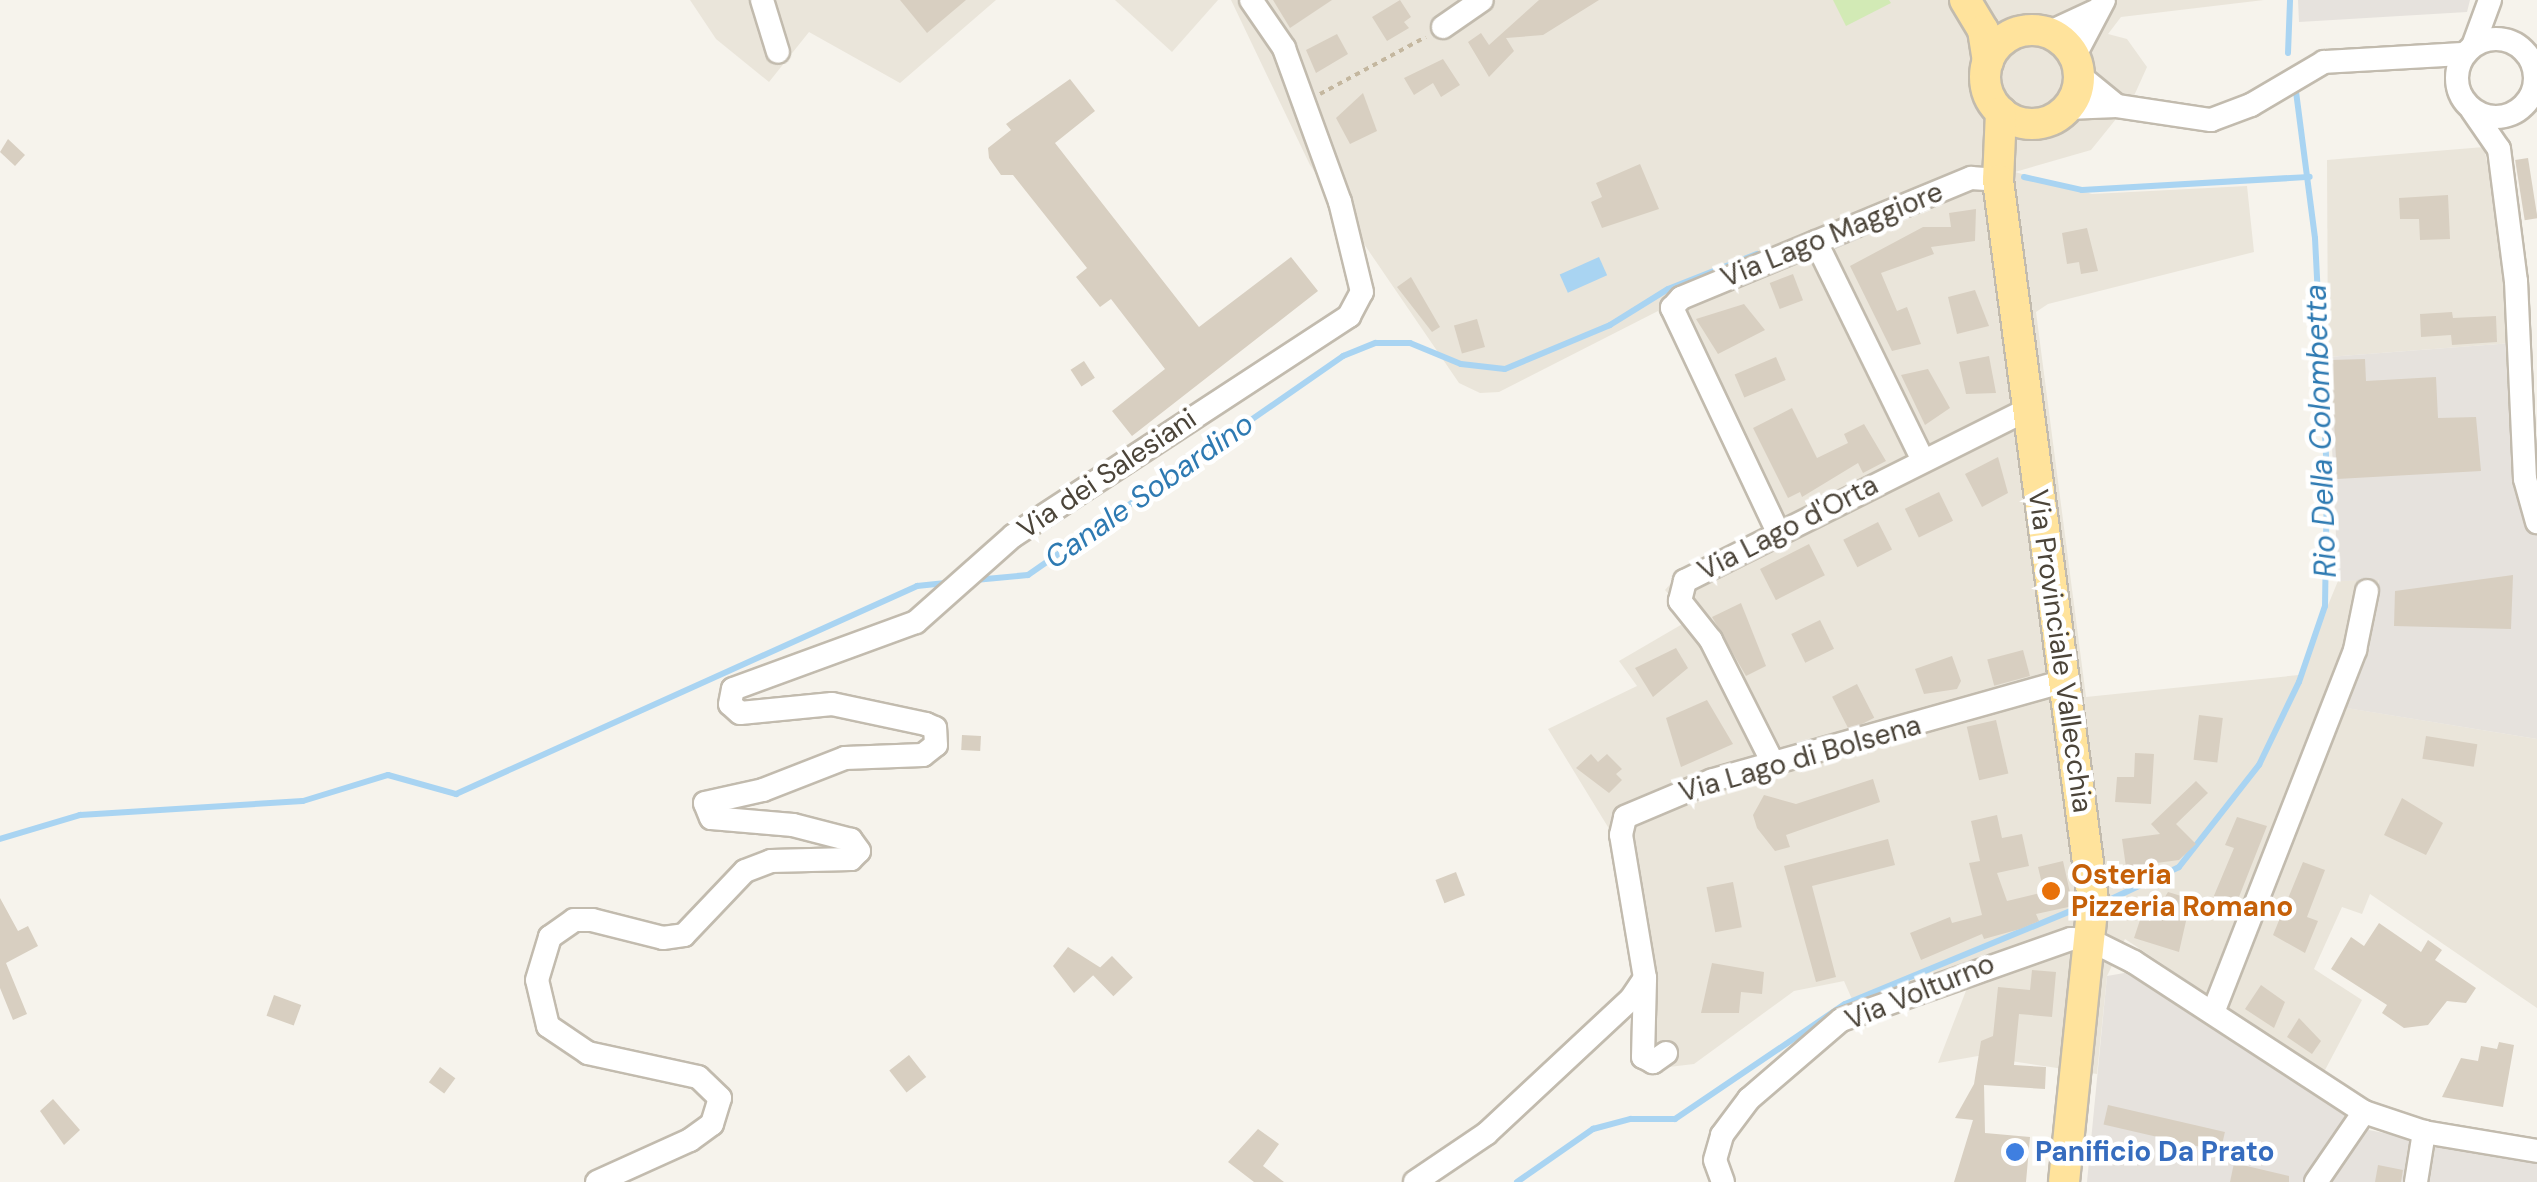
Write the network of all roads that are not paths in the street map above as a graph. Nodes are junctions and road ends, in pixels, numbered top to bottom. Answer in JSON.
{"nodes":[{"id":1,"x":762,"y":0,"type":"edge"},
{"id":2,"x":1250,"y":0,"type":"edge"},
{"id":3,"x":1965,"y":0,"type":"edge"},
{"id":4,"x":1980,"y":0,"type":"edge"},
{"id":5,"x":2490,"y":0,"type":"edge"},
{"id":6,"x":2499,"y":0,"type":"edge"},
{"id":7,"x":1478,"y":1,"type":"edge"},
{"id":8,"x":2098,"y":6,"type":"edge"},
{"id":9,"x":1443,"y":27,"type":"road end"},
{"id":10,"x":2038,"y":32,"type":"junction"},
{"id":11,"x":2523,"y":44,"type":"edge"},
{"id":12,"x":2469,"y":50,"type":"junction"},
{"id":13,"x":778,"y":52,"type":"dead end"},
{"id":14,"x":2401,"y":58,"type":"junction"},
{"id":15,"x":1988,"y":62,"type":"junction"},
{"id":16,"x":2076,"y":66,"type":"junction"},
{"id":17,"x":2536,"y":84,"type":"edge"},
{"id":18,"x":2458,"y":90,"type":"junction"},
{"id":19,"x":2117,"y":106,"type":"junction"},
{"id":20,"x":2067,"y":108,"type":"junction"},
{"id":21,"x":2522,"y":108,"type":"junction"},
{"id":22,"x":2472,"y":110,"type":"junction"},
{"id":23,"x":2001,"y":112,"type":"junction"},
{"id":24,"x":2034,"y":124,"type":"junction"},
{"id":25,"x":2499,"y":149,"type":"junction"},
{"id":26,"x":1998,"y":180,"type":"junction"},
{"id":27,"x":1816,"y":242,"type":"junction"},
{"id":28,"x":2026,"y":410,"type":"junction"},
{"id":29,"x":1923,"y":460,"type":"junction"},
{"id":30,"x":2537,"y":522,"type":"edge"},
{"id":31,"x":1777,"y":530,"type":"junction"},
{"id":32,"x":2367,"y":591,"type":"dead end"},
{"id":33,"x":2066,"y":682,"type":"junction"},
{"id":34,"x":1773,"y":763,"type":"junction"},
{"id":35,"x":2090,"y":940,"type":"junction"},
{"id":36,"x":1645,"y":978,"type":"junction"},
{"id":37,"x":2214,"y":1010,"type":"junction"},
{"id":38,"x":1666,"y":1052,"type":"dead end"},
{"id":39,"x":2364,"y":1112,"type":"junction"},
{"id":40,"x":2424,"y":1132,"type":"junction"},
{"id":41,"x":2537,"y":1151,"type":"edge"},
{"id":42,"x":598,"y":1182,"type":"edge"},
{"id":43,"x":1415,"y":1182,"type":"edge"},
{"id":44,"x":1723,"y":1182,"type":"edge"},
{"id":45,"x":2064,"y":1182,"type":"edge"},
{"id":46,"x":2316,"y":1182,"type":"edge"},
{"id":47,"x":2416,"y":1182,"type":"edge"}],
"edges":[{"from":1,"to":13,"type":"street"},
{"from":2,"to":42,"type":"street","name":"Via dei Salesiani"},
{"from":3,"to":15,"type":"main road","name":"Via Provinciale Vallecchia"},
{"from":4,"to":10,"type":"main road"},
{"from":5,"to":12,"type":"street"},
{"from":6,"to":11,"type":"street"},
{"from":7,"to":9,"type":"street"},
{"from":8,"to":10,"type":"street"},
{"from":8,"to":16,"type":"street"},
{"from":10,"to":15,"type":"main road"},
{"from":10,"to":16,"type":"main road"},
{"from":11,"to":12,"type":"street"},
{"from":11,"to":17,"type":"street"},
{"from":12,"to":14,"type":"street"},
{"from":12,"to":18,"type":"street"},
{"from":14,"to":18,"type":"street"},
{"from":14,"to":19,"type":"street"},
{"from":15,"to":23,"type":"main road","name":"Via Provinciale Vallecchia"},
{"from":16,"to":19,"type":"street"},
{"from":16,"to":20,"type":"main road"},
{"from":17,"to":21,"type":"street"},
{"from":18,"to":22,"type":"street"},
{"from":19,"to":20,"type":"street"},
{"from":20,"to":24,"type":"main road"},
{"from":21,"to":22,"type":"street"},
{"from":21,"to":25,"type":"street"},
{"from":22,"to":25,"type":"street"},
{"from":23,"to":24,"type":"main road"},
{"from":23,"to":26,"type":"main road","name":"Via Provinciale Vallecchia"},
{"from":24,"to":26,"type":"main road"},
{"from":25,"to":30,"type":"street"},
{"from":26,"to":27,"type":"street","name":"Via Lago Maggiore"},
{"from":26,"to":28,"type":"main road","name":"Via Provinciale Vallecchia"},
{"from":27,"to":29,"type":"street"},
{"from":27,"to":31,"type":"street","name":"Via Lago Maggiore"},
{"from":28,"to":29,"type":"street","name":"Via Lago d'Orta"},
{"from":28,"to":33,"type":"main road","name":"Via Provinciale Vallecchia"},
{"from":29,"to":31,"type":"street","name":"Via Lago d'Orta"},
{"from":31,"to":34,"type":"street","name":"Via Lago d'Orta"},
{"from":32,"to":37,"type":"street"},
{"from":33,"to":34,"type":"street","name":"Via Lago di Bolsena"},
{"from":33,"to":35,"type":"main road","name":"Via Provinciale Vallecchia"},
{"from":34,"to":36,"type":"street","name":"Via Lago di Bolsena"},
{"from":35,"to":37,"type":"street"},
{"from":35,"to":44,"type":"street","name":"Via Volturno"},
{"from":35,"to":45,"type":"main road","name":"Via Provinciale Vallecchia"},
{"from":36,"to":38,"type":"street","name":"Via Lago di Bolsena"},
{"from":36,"to":43,"type":"street"},
{"from":37,"to":39,"type":"street"},
{"from":39,"to":40,"type":"street"},
{"from":39,"to":46,"type":"street"},
{"from":40,"to":41,"type":"street"},
{"from":40,"to":47,"type":"street"}]}
